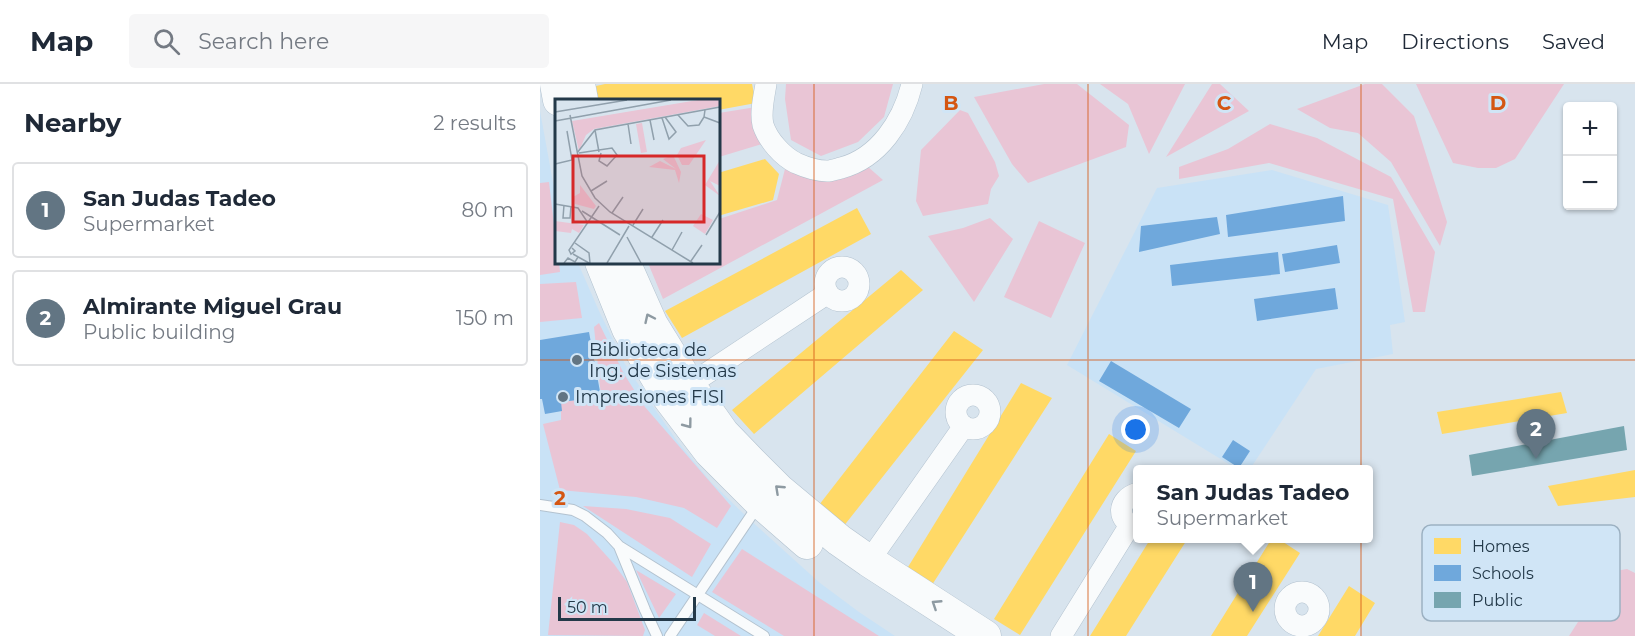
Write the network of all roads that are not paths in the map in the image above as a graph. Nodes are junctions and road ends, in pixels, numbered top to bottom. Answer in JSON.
{"nodes":[{"id":1,"x":556,"y":84,"type":"edge"},
{"id":2,"x":579,"y":84,"type":"edge"},
{"id":3,"x":766,"y":84,"type":"edge"},
{"id":4,"x":912,"y":84,"type":"edge"},
{"id":5,"x":559,"y":99,"type":"edge"},
{"id":6,"x":582,"y":99,"type":"edge"},
{"id":7,"x":602,"y":264,"type":"edge"},
{"id":8,"x":625,"y":264,"type":"edge"},
{"id":9,"x":828,"y":293,"type":"dead end"},
{"id":10,"x":688,"y":385,"type":"junction"},
{"id":11,"x":964,"y":426,"type":"dead end"},
{"id":12,"x":1133,"y":495,"type":"edge"},
{"id":13,"x":760,"y":502,"type":"junction"},
{"id":14,"x":540,"y":505,"type":"edge"},
{"id":15,"x":1133,"y":525,"type":"edge"},
{"id":16,"x":1133,"y":528,"type":"edge"},
{"id":17,"x":619,"y":546,"type":"junction"},
{"id":18,"x":869,"y":561,"type":"junction"},
{"id":19,"x":697,"y":595,"type":"junction"},
{"id":20,"x":657,"y":636,"type":"edge"},
{"id":21,"x":670,"y":636,"type":"edge"},
{"id":22,"x":764,"y":636,"type":"edge"},
{"id":23,"x":947,"y":636,"type":"edge"},
{"id":24,"x":985,"y":636,"type":"edge"},
{"id":25,"x":1061,"y":636,"type":"edge"}],
"edges":[{"from":1,"to":5,"type":"main road"},
{"from":2,"to":6,"type":"main road"},
{"from":3,"to":4,"type":"street"},
{"from":7,"to":13,"type":"main road","one_way":true},
{"from":10,"to":8,"type":"main road","one_way":true},
{"from":9,"to":10,"type":"street"},
{"from":18,"to":10,"type":"main road","one_way":true},
{"from":11,"to":18,"type":"street"},
{"from":12,"to":15,"type":"street"},
{"from":13,"to":19,"type":"lane"},
{"from":13,"to":23,"type":"main road"},
{"from":14,"to":17,"type":"lane"},
{"from":16,"to":25,"type":"street"},
{"from":17,"to":19,"type":"lane"},
{"from":17,"to":20,"type":"lane"},
{"from":24,"to":18,"type":"main road","one_way":true},
{"from":19,"to":21,"type":"lane"},
{"from":19,"to":22,"type":"lane"}]}
